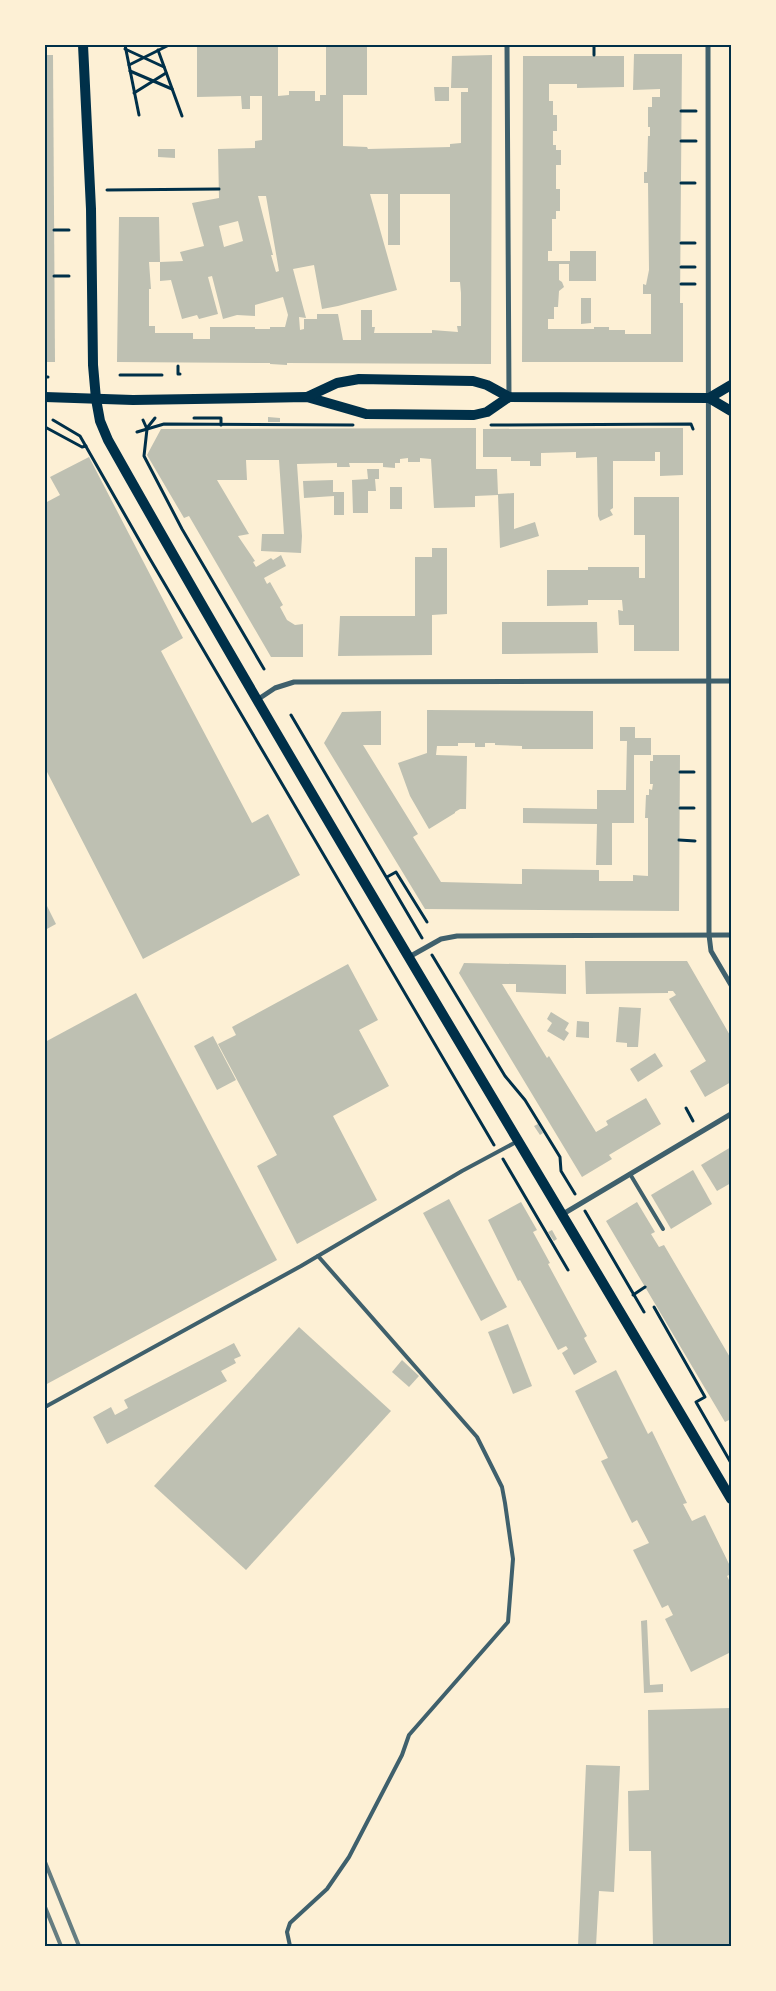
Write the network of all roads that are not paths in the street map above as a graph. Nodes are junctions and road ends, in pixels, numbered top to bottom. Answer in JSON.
{"nodes":[{"id":1,"x":83,"y":45,"type":"edge"},
{"id":2,"x":507,"y":45,"type":"edge"},
{"id":3,"x":708,"y":45,"type":"edge"},
{"id":4,"x":731,"y":385,"type":"edge"},
{"id":5,"x":45,"y":397,"type":"edge"},
{"id":6,"x":307,"y":397,"type":"junction"},
{"id":7,"x":508,"y":397,"type":"junction"},
{"id":8,"x":709,"y":398,"type":"junction"},
{"id":9,"x":96,"y":399,"type":"junction"},
{"id":10,"x":731,"y":411,"type":"edge"},
{"id":11,"x":708,"y":681,"type":"junction"},
{"id":12,"x":731,"y":681,"type":"edge"},
{"id":13,"x":258,"y":700,"type":"junction"},
{"id":14,"x":709,"y":935,"type":"junction"},
{"id":15,"x":731,"y":936,"type":"edge"},
{"id":16,"x":408,"y":957,"type":"junction"},
{"id":17,"x":731,"y":985,"type":"edge"},
{"id":18,"x":731,"y":1114,"type":"edge"},
{"id":19,"x":519,"y":1140,"type":"junction"},
{"id":20,"x":630,"y":1174,"type":"junction"},
{"id":21,"x":563,"y":1214,"type":"junction"},
{"id":22,"x":664,"y":1230,"type":"dead end"},
{"id":23,"x":318,"y":1256,"type":"junction"},
{"id":24,"x":45,"y":1407,"type":"edge"},
{"id":25,"x":731,"y":1498,"type":"edge"},
{"id":26,"x":290,"y":1946,"type":"edge"}],
"edges":[{"from":1,"to":9,"type":"main road"},
{"from":2,"to":7,"type":"street"},
{"from":3,"to":8,"type":"street"},
{"from":4,"to":8,"type":"main road"},
{"from":5,"to":9,"type":"main road"},
{"from":6,"to":7,"type":"main road"},
{"from":6,"to":7,"type":"main road"},
{"from":6,"to":9,"type":"main road"},
{"from":7,"to":8,"type":"main road"},
{"from":8,"to":10,"type":"main road"},
{"from":8,"to":11,"type":"street"},
{"from":9,"to":13,"type":"main road"},
{"from":11,"to":12,"type":"street"},
{"from":11,"to":13,"type":"street"},
{"from":11,"to":14,"type":"street"},
{"from":13,"to":16,"type":"main road"},
{"from":14,"to":15,"type":"street"},
{"from":14,"to":16,"type":"street"},
{"from":14,"to":17,"type":"street"},
{"from":16,"to":19,"type":"main road"},
{"from":18,"to":20,"type":"street"},
{"from":19,"to":21,"type":"main road"},
{"from":19,"to":23,"type":"lane"},
{"from":20,"to":21,"type":"street"},
{"from":20,"to":22,"type":"lane"},
{"from":21,"to":25,"type":"main road"},
{"from":23,"to":24,"type":"lane"},
{"from":23,"to":26,"type":"lane"}]}
